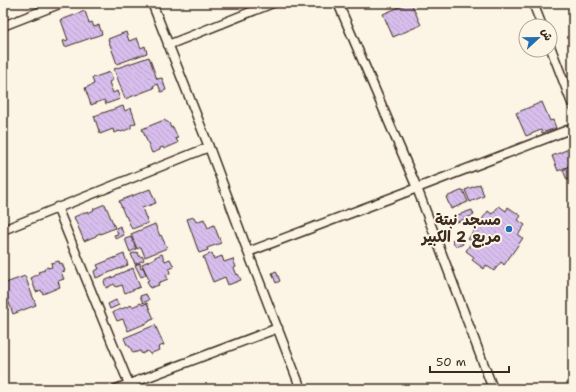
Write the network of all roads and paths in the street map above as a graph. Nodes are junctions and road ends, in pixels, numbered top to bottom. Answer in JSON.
{"nodes":[{"id":1,"x":62,"y":3,"type":"edge"},
{"id":2,"x":152,"y":3,"type":"edge"},
{"id":3,"x":273,"y":3,"type":"edge"},
{"id":4,"x":338,"y":3,"type":"edge"},
{"id":5,"x":533,"y":3,"type":"edge"},
{"id":6,"x":539,"y":18,"type":"edge"},
{"id":7,"x":3,"y":26,"type":"edge"},
{"id":8,"x":168,"y":45,"type":"junction"},
{"id":9,"x":555,"y":58,"type":"edge"},
{"id":10,"x":573,"y":106,"type":"edge"},
{"id":11,"x":573,"y":128,"type":"edge"},
{"id":12,"x":209,"y":147,"type":"junction"},
{"id":13,"x":417,"y":188,"type":"junction"},
{"id":14,"x":57,"y":207,"type":"junction"},
{"id":15,"x":3,"y":230,"type":"edge"},
{"id":16,"x":248,"y":252,"type":"junction"},
{"id":17,"x":278,"y":328,"type":"junction"},
{"id":18,"x":130,"y":386,"type":"edge"},
{"id":19,"x":116,"y":389,"type":"edge"},
{"id":20,"x":301,"y":389,"type":"edge"},
{"id":21,"x":493,"y":389,"type":"edge"}],
"edges":[{"from":1,"to":7,"type":"street"},
{"from":2,"to":8,"type":"street"},
{"from":3,"to":8,"type":"street"},
{"from":4,"to":13,"type":"street"},
{"from":5,"to":6,"type":"street"},
{"from":8,"to":12,"type":"street"},
{"from":9,"to":10,"type":"street"},
{"from":11,"to":13,"type":"street"},
{"from":12,"to":14,"type":"street"},
{"from":12,"to":16,"type":"street"},
{"from":13,"to":16,"type":"street"},
{"from":13,"to":21,"type":"street"},
{"from":14,"to":15,"type":"street"},
{"from":14,"to":18,"type":"street"},
{"from":16,"to":17,"type":"street"},
{"from":17,"to":18,"type":"street"},
{"from":17,"to":20,"type":"street"},
{"from":18,"to":19,"type":"street"}]}
